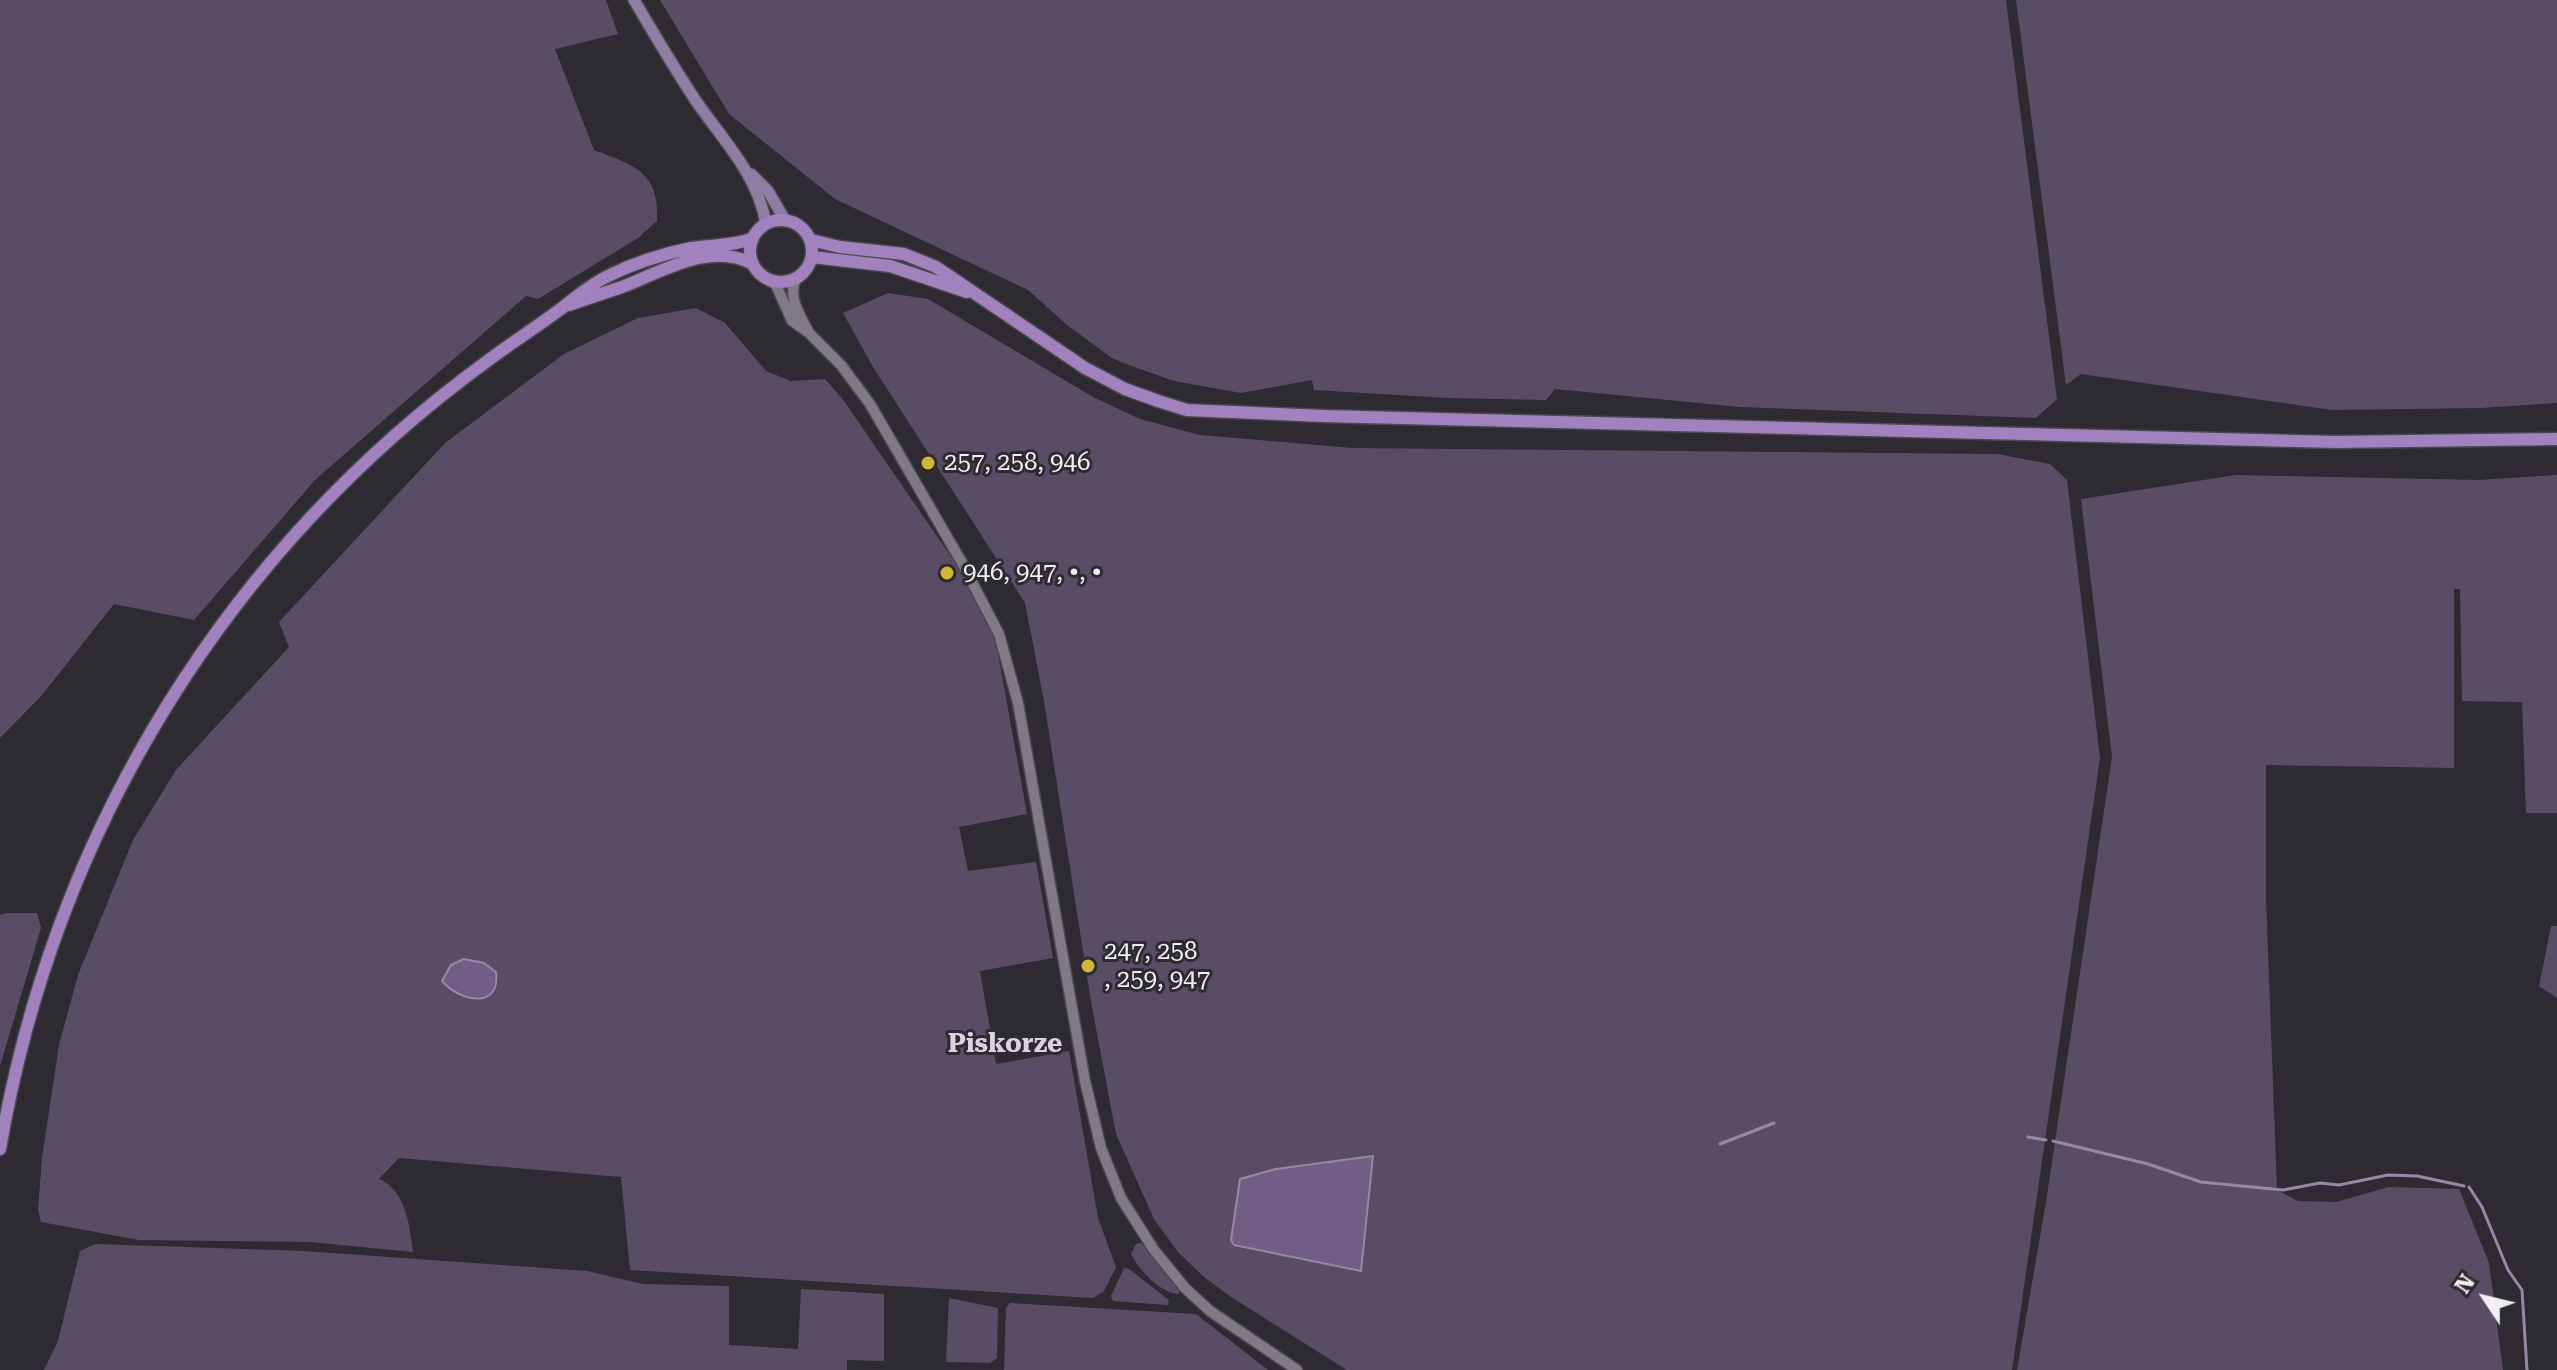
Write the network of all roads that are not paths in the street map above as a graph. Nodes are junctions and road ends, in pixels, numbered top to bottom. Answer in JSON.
{"nodes":[{"id":1,"x":634,"y":0,"type":"edge"},
{"id":2,"x":748,"y":172,"type":"junction"},
{"id":3,"x":785,"y":220,"type":"junction"},
{"id":4,"x":766,"y":224,"type":"junction"},
{"id":5,"x":752,"y":239,"type":"junction"},
{"id":6,"x":811,"y":240,"type":"junction"},
{"id":7,"x":812,"y":257,"type":"junction"},
{"id":8,"x":753,"y":264,"type":"junction"},
{"id":9,"x":796,"y":279,"type":"junction"},
{"id":10,"x":770,"y":281,"type":"junction"},
{"id":11,"x":977,"y":296,"type":"junction"},
{"id":12,"x":562,"y":308,"type":"junction"},
{"id":13,"x":809,"y":333,"type":"junction"},
{"id":14,"x":2557,"y":439,"type":"edge"},
{"id":15,"x":0,"y":1149,"type":"edge"},
{"id":16,"x":1297,"y":1370,"type":"edge"}],
"edges":[{"from":1,"to":2,"type":"main road"},
{"from":2,"to":3,"type":"main road"},
{"from":2,"to":4,"type":"main road"},
{"from":3,"to":4,"type":"main road"},
{"from":3,"to":6,"type":"main road"},
{"from":4,"to":5,"type":"main road"},
{"from":5,"to":8,"type":"main road"},
{"from":5,"to":12,"type":"main road"},
{"from":6,"to":7,"type":"main road"},
{"from":6,"to":11,"type":"main road"},
{"from":7,"to":9,"type":"main road"},
{"from":7,"to":11,"type":"main road"},
{"from":8,"to":10,"type":"main road"},
{"from":8,"to":12,"type":"main road"},
{"from":9,"to":10,"type":"main road"},
{"from":9,"to":13,"type":"street"},
{"from":10,"to":13,"type":"street"},
{"from":11,"to":14,"type":"main road"},
{"from":12,"to":15,"type":"main road"},
{"from":13,"to":16,"type":"street"}]}
